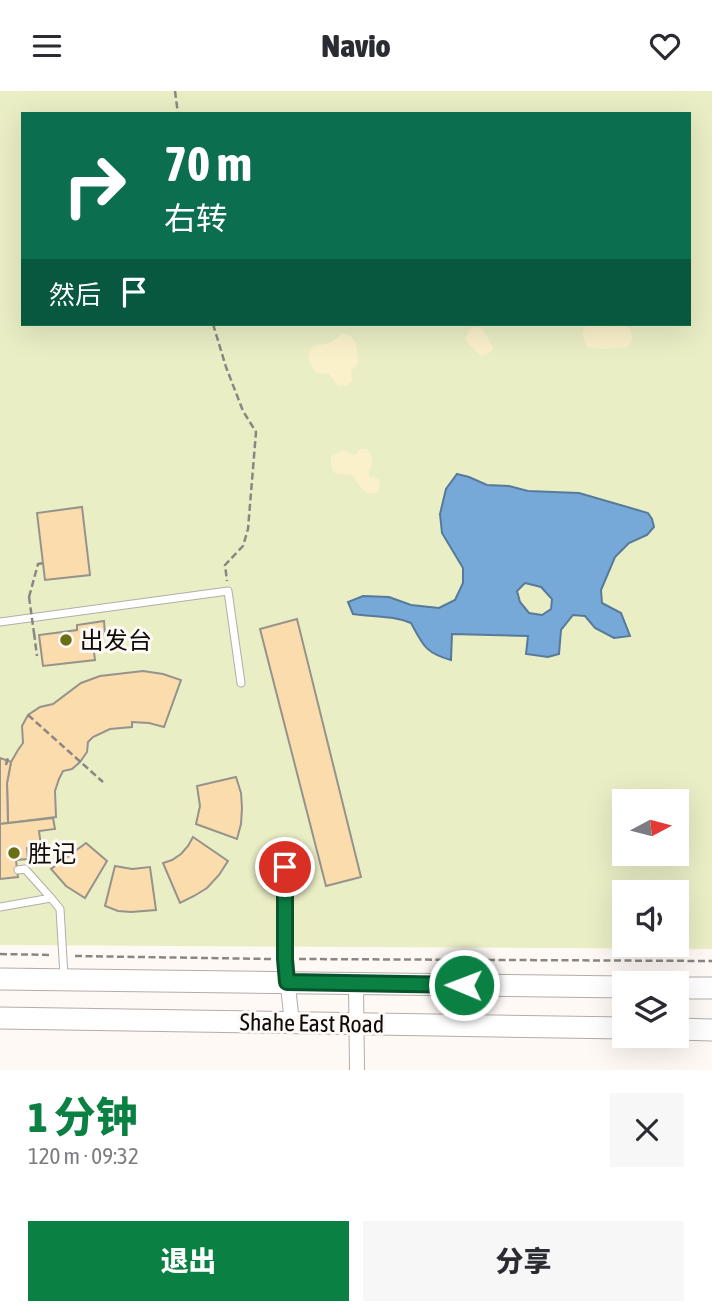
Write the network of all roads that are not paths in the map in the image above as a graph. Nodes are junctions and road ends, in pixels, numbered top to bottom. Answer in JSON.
{"nodes":[{"id":1,"x":0,"y":622,"type":"edge"},
{"id":2,"x":241,"y":683,"type":"dead end"},
{"id":3,"x":285,"y":867,"type":"dead end"},
{"id":4,"x":18,"y":870,"type":"dead end"},
{"id":5,"x":51,"y":898,"type":"junction"},
{"id":6,"x":0,"y":907,"type":"edge"},
{"id":7,"x":285,"y":959,"type":"joint"},
{"id":8,"x":0,"y":979,"type":"edge"},
{"id":9,"x":64,"y":981,"type":"junction"},
{"id":10,"x":287,"y":982,"type":"junction"},
{"id":11,"x":356,"y":983,"type":"junction"},
{"id":12,"x":612,"y":987,"type":"edge"},
{"id":13,"x":689,"y":988,"type":"edge"},
{"id":14,"x":712,"y":988,"type":"edge"},
{"id":15,"x":0,"y":1017,"type":"edge"},
{"id":16,"x":292,"y":1023,"type":"junction"},
{"id":17,"x":356,"y":1023,"type":"junction"},
{"id":18,"x":612,"y":1028,"type":"edge"},
{"id":19,"x":689,"y":1029,"type":"edge"},
{"id":20,"x":712,"y":1030,"type":"edge"},
{"id":21,"x":356,"y":1070,"type":"edge"}],
"edges":[{"from":1,"to":2,"type":"lane"},
{"from":3,"to":7,"type":"lane"},
{"from":4,"to":5,"type":"lane"},
{"from":5,"to":6,"type":"lane"},
{"from":5,"to":9,"type":"lane"},
{"from":7,"to":10,"type":"street"},
{"from":8,"to":9,"type":"main road","name":"Shahe East Road"},
{"from":9,"to":10,"type":"main road","name":"Shahe East Road"},
{"from":10,"to":11,"type":"main road","name":"Shahe East Road"},
{"from":10,"to":16,"type":"street"},
{"from":11,"to":12,"type":"main road","name":"Shahe East Road"},
{"from":11,"to":17,"type":"street"},
{"from":13,"to":14,"type":"main road"},
{"from":15,"to":16,"type":"main road","name":"Shahe East Road"},
{"from":16,"to":17,"type":"main road","name":"Shahe East Road"},
{"from":17,"to":18,"type":"main road","name":"Shahe East Road"},
{"from":17,"to":21,"type":"street"},
{"from":19,"to":20,"type":"main road"}]}
